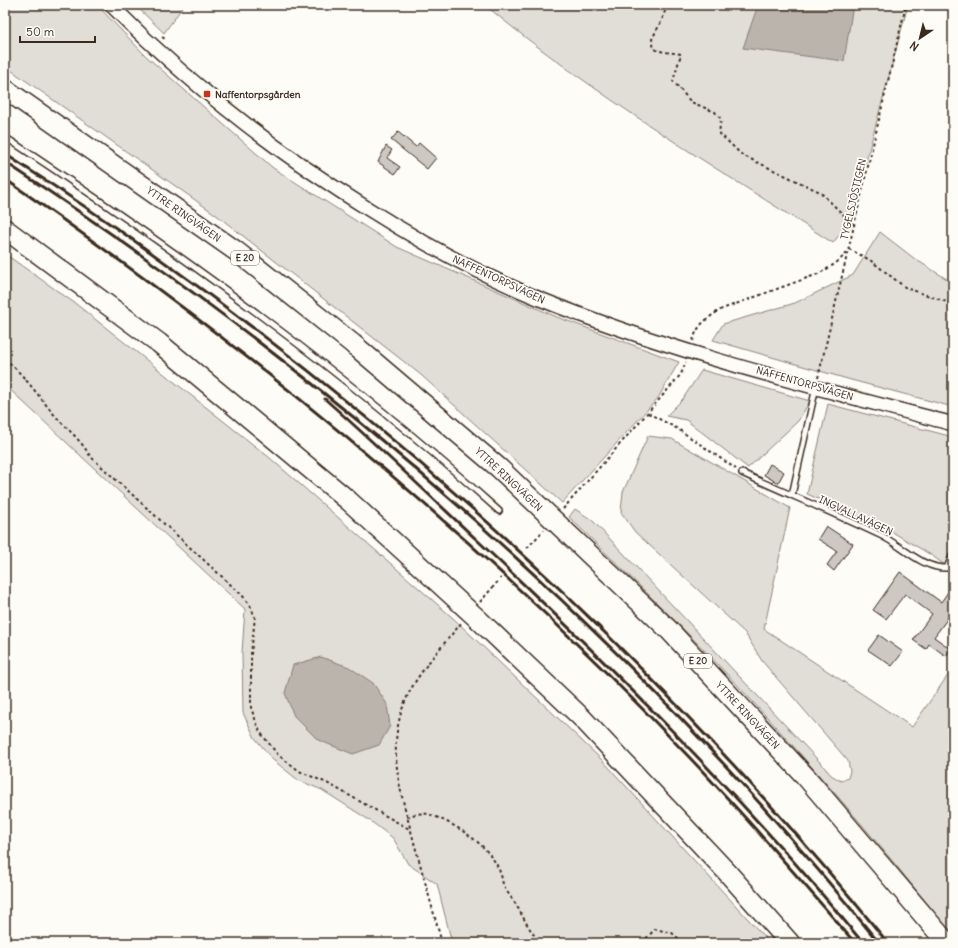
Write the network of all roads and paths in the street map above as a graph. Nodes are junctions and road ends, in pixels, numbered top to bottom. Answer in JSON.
{"nodes":[{"id":1,"x":111,"y":5,"type":"edge"},
{"id":2,"x":667,"y":5,"type":"edge"},
{"id":3,"x":906,"y":5,"type":"edge"},
{"id":4,"x":5,"y":76,"type":"edge"},
{"id":5,"x":5,"y":89,"type":"edge"},
{"id":6,"x":58,"y":125,"type":"junction"},
{"id":7,"x":5,"y":137,"type":"edge"},
{"id":8,"x":855,"y":226,"type":"junction"},
{"id":9,"x":5,"y":229,"type":"edge"},
{"id":10,"x":5,"y":242,"type":"edge"},
{"id":11,"x":849,"y":249,"type":"junction"},
{"id":12,"x":953,"y":304,"type":"edge"},
{"id":13,"x":159,"y":343,"type":"junction"},
{"id":14,"x":691,"y":352,"type":"junction"},
{"id":15,"x":5,"y":359,"type":"edge"},
{"id":16,"x":816,"y":386,"type":"junction"},
{"id":17,"x":648,"y":413,"type":"junction"},
{"id":18,"x":953,"y":424,"type":"edge"},
{"id":19,"x":742,"y":473,"type":"joint"},
{"id":20,"x":792,"y":495,"type":"junction"},
{"id":21,"x":563,"y":509,"type":"dead end"},
{"id":22,"x":498,"y":511,"type":"dead end"},
{"id":23,"x":544,"y":529,"type":"dead end"},
{"id":24,"x":527,"y":548,"type":"dead end"},
{"id":25,"x":953,"y":554,"type":"edge"},
{"id":26,"x":501,"y":578,"type":"dead end"},
{"id":27,"x":477,"y":606,"type":"dead end"},
{"id":28,"x":464,"y":619,"type":"dead end"},
{"id":29,"x":953,"y":706,"type":"edge"},
{"id":30,"x":953,"y":739,"type":"edge"},
{"id":31,"x":407,"y":817,"type":"junction"},
{"id":32,"x":411,"y":830,"type":"junction"},
{"id":33,"x":442,"y":943,"type":"edge"},
{"id":34,"x":541,"y":943,"type":"edge"},
{"id":35,"x":642,"y":943,"type":"edge"},
{"id":36,"x":684,"y":943,"type":"edge"},
{"id":37,"x":790,"y":943,"type":"edge"},
{"id":38,"x":946,"y":943,"type":"edge"}],
"edges":[{"from":1,"to":14,"type":"street","name":"NAFFENTORPSVÄGEN"},
{"from":2,"to":8,"type":"path"},
{"from":3,"to":8,"type":"path","name":"TYGELSJÖSTIGEN"},
{"from":4,"to":6,"type":"highway"},
{"from":5,"to":6,"type":"highway","name":"YTTRE RINGVÄGEN","number":"E 20"},
{"from":6,"to":38,"type":"highway","name":"YTTRE RINGVÄGEN","number":"E 20"},
{"from":7,"to":22,"type":"lane"},
{"from":8,"to":11,"type":"path","name":"TYGELSJÖSTIGEN"},
{"from":9,"to":13,"type":"highway"},
{"from":10,"to":13,"type":"highway"},
{"from":11,"to":12,"type":"path"},
{"from":11,"to":14,"type":"path","name":"TYGELSJÖSTIGEN"},
{"from":11,"to":16,"type":"path"},
{"from":13,"to":37,"type":"highway"},
{"from":14,"to":16,"type":"street","name":"NAFFENTORPSVÄGEN"},
{"from":14,"to":17,"type":"path","name":"TYGELSJÖSTIGEN"},
{"from":15,"to":32,"type":"path"},
{"from":16,"to":18,"type":"street","name":"NAFFENTORPSVÄGEN"},
{"from":16,"to":20,"type":"lane"},
{"from":17,"to":19,"type":"path"},
{"from":17,"to":21,"type":"path","name":"TYGELSJÖSTIGEN"},
{"from":19,"to":20,"type":"lane","name":"INGVALLAVÄGEN"},
{"from":20,"to":25,"type":"lane","name":"INGVALLAVÄGEN"},
{"from":23,"to":24,"type":"path"},
{"from":26,"to":27,"type":"path"},
{"from":28,"to":31,"type":"path"},
{"from":29,"to":30,"type":"path"},
{"from":31,"to":32,"type":"path"},
{"from":31,"to":34,"type":"path"},
{"from":32,"to":33,"type":"path"},
{"from":35,"to":36,"type":"path"}]}
